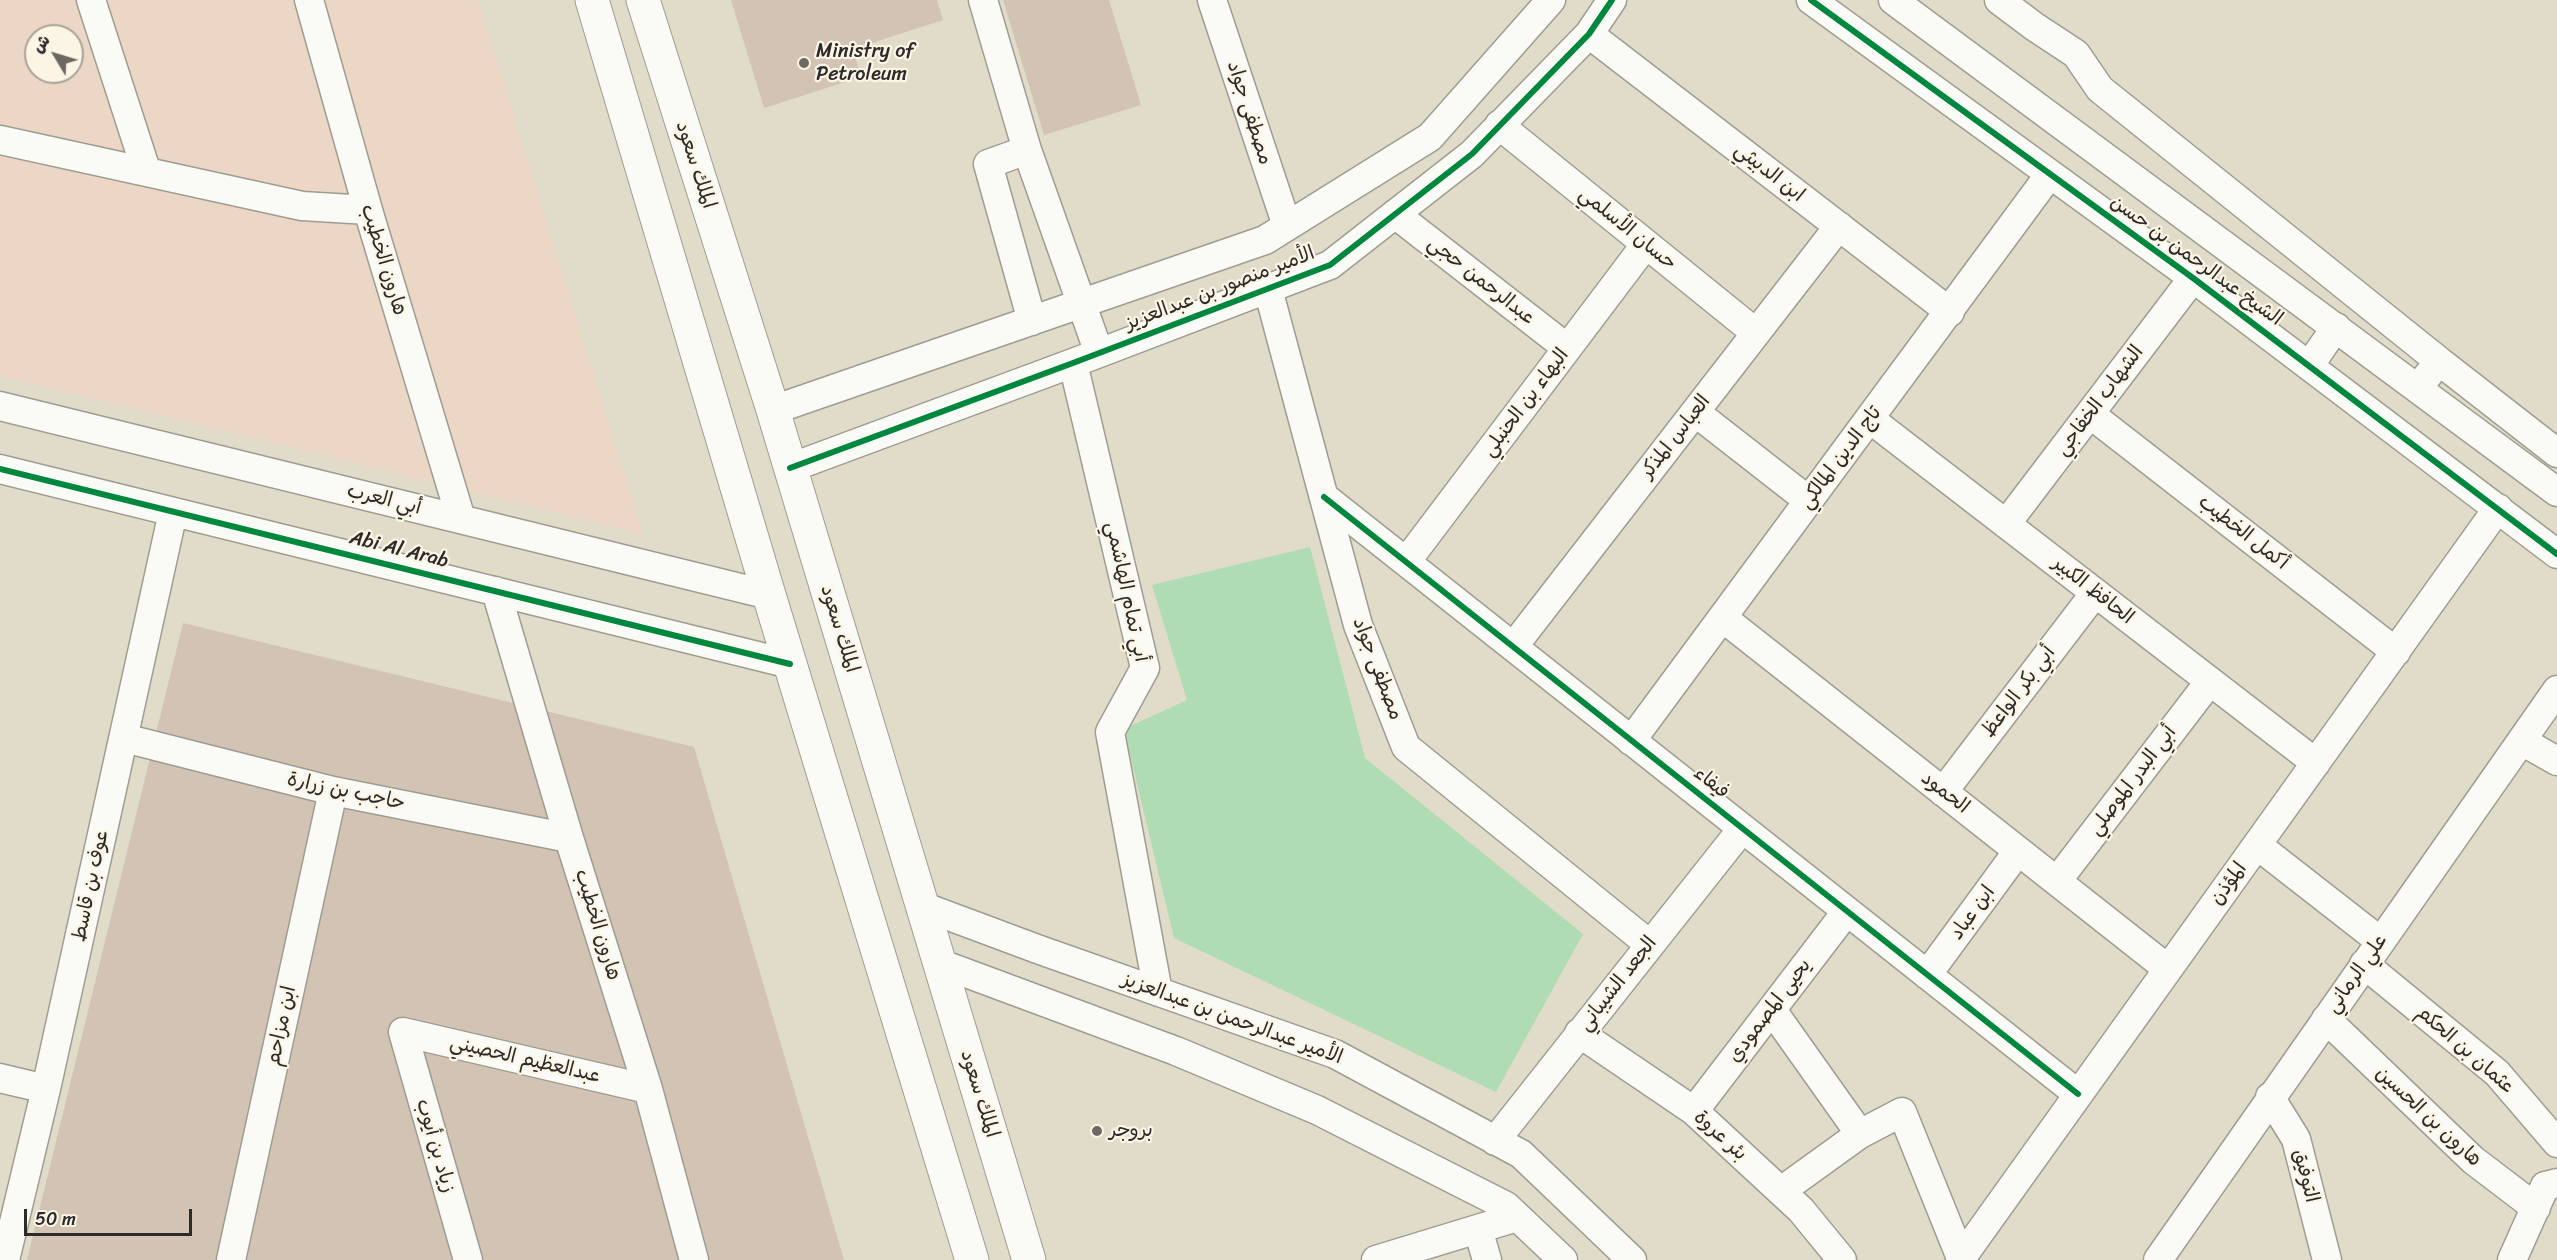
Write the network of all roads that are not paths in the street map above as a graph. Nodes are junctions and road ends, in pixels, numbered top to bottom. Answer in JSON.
{"nodes":[{"id":1,"x":91,"y":0,"type":"edge"},
{"id":2,"x":309,"y":0,"type":"edge"},
{"id":3,"x":592,"y":0,"type":"edge"},
{"id":4,"x":643,"y":0,"type":"edge"},
{"id":5,"x":983,"y":0,"type":"edge"},
{"id":6,"x":1212,"y":0,"type":"edge"},
{"id":7,"x":1551,"y":0,"type":"edge"},
{"id":8,"x":1612,"y":0,"type":"edge"},
{"id":9,"x":1811,"y":0,"type":"edge"},
{"id":10,"x":1893,"y":0,"type":"edge"},
{"id":11,"x":1999,"y":0,"type":"edge"},
{"id":12,"x":1589,"y":34,"type":"junction"},
{"id":13,"x":1499,"y":125,"type":"junction"},
{"id":14,"x":0,"y":140,"type":"edge"},
{"id":15,"x":1027,"y":150,"type":"junction"},
{"id":16,"x":146,"y":170,"type":"junction"},
{"id":17,"x":2050,"y":174,"type":"junction"},
{"id":18,"x":368,"y":210,"type":"junction"},
{"id":19,"x":1395,"y":214,"type":"junction"},
{"id":20,"x":1287,"y":226,"type":"junction"},
{"id":21,"x":1839,"y":226,"type":"junction"},
{"id":22,"x":1646,"y":244,"type":"junction"},
{"id":23,"x":2193,"y":278,"type":"junction"},
{"id":24,"x":1268,"y":289,"type":"junction"},
{"id":25,"x":1083,"y":303,"type":"junction"},
{"id":26,"x":1950,"y":312,"type":"junction"},
{"id":27,"x":1032,"y":321,"type":"junction"},
{"id":28,"x":2336,"y":327,"type":"junction"},
{"id":29,"x":1756,"y":333,"type":"junction"},
{"id":30,"x":1567,"y":348,"type":"junction"},
{"id":31,"x":1086,"y":358,"type":"junction"},
{"id":32,"x":2439,"y":361,"type":"junction"},
{"id":33,"x":2309,"y":366,"type":"junction"},
{"id":34,"x":2418,"y":388,"type":"junction"},
{"id":35,"x":0,"y":406,"type":"edge"},
{"id":36,"x":773,"y":410,"type":"junction"},
{"id":37,"x":1695,"y":412,"type":"junction"},
{"id":38,"x":2090,"y":414,"type":"junction"},
{"id":39,"x":1870,"y":419,"type":"junction"},
{"id":40,"x":2557,"y":453,"type":"edge"},
{"id":41,"x":790,"y":468,"type":"junction"},
{"id":42,"x":0,"y":469,"type":"edge"},
{"id":43,"x":2557,"y":492,"type":"edge"},
{"id":44,"x":1324,"y":497,"type":"junction"},
{"id":45,"x":1809,"y":501,"type":"junction"},
{"id":46,"x":2498,"y":508,"type":"junction"},
{"id":47,"x":173,"y":512,"type":"junction"},
{"id":48,"x":461,"y":519,"type":"junction"},
{"id":49,"x":2006,"y":524,"type":"junction"},
{"id":50,"x":2557,"y":554,"type":"edge"},
{"id":51,"x":1406,"y":562,"type":"junction"},
{"id":52,"x":496,"y":591,"type":"junction"},
{"id":53,"x":2095,"y":593,"type":"junction"},
{"id":54,"x":769,"y":595,"type":"junction"},
{"id":55,"x":1723,"y":618,"type":"junction"},
{"id":56,"x":1513,"y":647,"type":"junction"},
{"id":57,"x":2396,"y":652,"type":"junction"},
{"id":58,"x":790,"y":664,"type":"junction"},
{"id":59,"x":2210,"y":681,"type":"junction"},
{"id":60,"x":2557,"y":690,"type":"edge"},
{"id":61,"x":124,"y":738,"type":"junction"},
{"id":62,"x":1631,"y":741,"type":"junction"},
{"id":63,"x":2522,"y":741,"type":"junction"},
{"id":64,"x":2557,"y":761,"type":"edge"},
{"id":65,"x":2316,"y":763,"type":"junction"},
{"id":66,"x":333,"y":791,"type":"junction"},
{"id":67,"x":1943,"y":792,"type":"junction"},
{"id":68,"x":1742,"y":829,"type":"junction"},
{"id":69,"x":569,"y":837,"type":"junction"},
{"id":70,"x":2257,"y":845,"type":"junction"},
{"id":71,"x":2018,"y":851,"type":"junction"},
{"id":72,"x":2057,"y":881,"type":"junction"},
{"id":73,"x":922,"y":906,"type":"junction"},
{"id":74,"x":1847,"y":911,"type":"junction"},
{"id":75,"x":2380,"y":941,"type":"junction"},
{"id":76,"x":1649,"y":944,"type":"junction"},
{"id":77,"x":1040,"y":950,"type":"junction"},
{"id":78,"x":939,"y":963,"type":"junction"},
{"id":79,"x":2364,"y":964,"type":"junction"},
{"id":80,"x":2168,"y":969,"type":"junction"},
{"id":81,"x":1927,"y":975,"type":"junction"},
{"id":82,"x":1158,"y":992,"type":"junction"},
{"id":83,"x":1027,"y":996,"type":"junction"},
{"id":84,"x":1772,"y":1010,"type":"junction"},
{"id":85,"x":2326,"y":1019,"type":"junction"},
{"id":86,"x":403,"y":1032,"type":"joint"},
{"id":87,"x":1579,"y":1033,"type":"junction"},
{"id":88,"x":0,"y":1078,"type":"edge"},
{"id":89,"x":46,"y":1089,"type":"junction"},
{"id":90,"x":648,"y":1089,"type":"junction"},
{"id":91,"x":2078,"y":1094,"type":"junction"},
{"id":92,"x":2270,"y":1097,"type":"junction"},
{"id":93,"x":1694,"y":1112,"type":"junction"},
{"id":94,"x":1860,"y":1134,"type":"junction"},
{"id":95,"x":1495,"y":1141,"type":"junction"},
{"id":96,"x":2557,"y":1143,"type":"edge"},
{"id":97,"x":2557,"y":1183,"type":"edge"},
{"id":98,"x":1781,"y":1191,"type":"junction"},
{"id":99,"x":2536,"y":1208,"type":"junction"},
{"id":100,"x":1518,"y":1217,"type":"junction"},
{"id":101,"x":1478,"y":1229,"type":"junction"},
{"id":102,"x":2168,"y":1257,"type":"edge"},
{"id":103,"x":1961,"y":1259,"type":"edge"},
{"id":104,"x":5,"y":1260,"type":"edge"},
{"id":105,"x":231,"y":1260,"type":"edge"},
{"id":106,"x":468,"y":1260,"type":"edge"},
{"id":107,"x":694,"y":1260,"type":"edge"},
{"id":108,"x":972,"y":1260,"type":"edge"},
{"id":109,"x":1029,"y":1260,"type":"edge"},
{"id":110,"x":1376,"y":1260,"type":"edge"},
{"id":111,"x":1487,"y":1260,"type":"edge"},
{"id":112,"x":1563,"y":1260,"type":"edge"},
{"id":113,"x":1632,"y":1260,"type":"edge"},
{"id":114,"x":1842,"y":1260,"type":"edge"},
{"id":115,"x":2327,"y":1260,"type":"edge"},
{"id":116,"x":2512,"y":1260,"type":"edge"}],
"edges":[{"from":1,"to":16,"type":"street"},
{"from":2,"to":18,"type":"street","name":"هارون الخطيب"},
{"from":3,"to":54,"type":"main road"},
{"from":4,"to":36,"type":"main road","name":"الملك سعود"},
{"from":5,"to":15,"type":"street","name":"أبي تمام الهاشمي"},
{"from":6,"to":20,"type":"street","name":"مصطفى جواد"},
{"from":7,"to":20,"type":"street","name":"الأمير منصور بن عبدالعزيز"},
{"from":8,"to":12,"type":"street","name":"الأمير منصور بن عبدالعزيز"},
{"from":9,"to":17,"type":"street","name":"الشيخ عبدالرحمن بن حسن"},
{"from":10,"to":28,"type":"street","name":"الشيخ عبدالرحمن بن حسن"},
{"from":11,"to":32,"type":"street"},
{"from":12,"to":13,"type":"street","name":"الأمير منصور بن عبدالعزيز"},
{"from":12,"to":21,"type":"street","name":"ابن الدبيثي"},
{"from":13,"to":19,"type":"street","name":"الأمير منصور بن عبدالعزيز"},
{"from":13,"to":22,"type":"street","name":"حسان الأسلمي"},
{"from":14,"to":16,"type":"street"},
{"from":15,"to":25,"type":"street","name":"أبي تمام الهاشمي"},
{"from":15,"to":27,"type":"street"},
{"from":16,"to":18,"type":"street"},
{"from":17,"to":23,"type":"street","name":"الشيخ عبدالرحمن بن حسن"},
{"from":17,"to":26,"type":"street","name":"تاج الدين المالكي"},
{"from":18,"to":48,"type":"street","name":"هارون الخطيب"},
{"from":19,"to":24,"type":"street","name":"الأمير منصور بن عبدالعزيز"},
{"from":19,"to":30,"type":"street","name":"عبدالرحمن حجي"},
{"from":20,"to":25,"type":"street","name":"الأمير منصور بن عبدالعزيز"},
{"from":21,"to":26,"type":"street","name":"ابن الدبيثي"},
{"from":21,"to":29,"type":"street","name":"العباس المذكر"},
{"from":22,"to":29,"type":"street","name":"حسان الأسلمي"},
{"from":22,"to":30,"type":"street","name":"البهاء بن الحنبلي"},
{"from":23,"to":33,"type":"street","name":"الشيخ عبدالرحمن بن حسن"},
{"from":23,"to":38,"type":"street","name":"الشهاب الخفاجي"},
{"from":24,"to":31,"type":"street","name":"الأمير منصور بن عبدالعزيز"},
{"from":24,"to":44,"type":"street","name":"مصطفى جواد"},
{"from":25,"to":27,"type":"street","name":"الأمير منصور بن عبدالعزيز"},
{"from":25,"to":31,"type":"street","name":"أبي تمام الهاشمي"},
{"from":26,"to":39,"type":"street","name":"تاج الدين المالكي"},
{"from":27,"to":36,"type":"street","name":"الأمير منصور بن عبدالعزيز"},
{"from":28,"to":33,"type":"street"},
{"from":28,"to":34,"type":"street","name":"الشيخ عبدالرحمن بن حسن"},
{"from":29,"to":37,"type":"street","name":"العباس المذكر"},
{"from":30,"to":51,"type":"street","name":"البهاء بن الحنبلي"},
{"from":31,"to":41,"type":"street","name":"الأمير منصور بن عبدالعزيز"},
{"from":31,"to":82,"type":"street","name":"أبي تمام الهاشمي"},
{"from":32,"to":34,"type":"street"},
{"from":32,"to":40,"type":"street"},
{"from":33,"to":46,"type":"street","name":"الشيخ عبدالرحمن بن حسن"},
{"from":34,"to":43,"type":"street","name":"الشيخ عبدالرحمن بن حسن"},
{"from":35,"to":48,"type":"street","name":"أبي العرب"},
{"from":36,"to":41,"type":"main road","name":"الملك سعود"},
{"from":37,"to":45,"type":"street"},
{"from":37,"to":56,"type":"street","name":"العباس المذكر"},
{"from":38,"to":49,"type":"street","name":"الشهاب الخفاجي"},
{"from":38,"to":57,"type":"street","name":"أكمل الخطيب"},
{"from":39,"to":45,"type":"street","name":"تاج الدين المالكي"},
{"from":39,"to":49,"type":"street","name":"الحافظ الكبير"},
{"from":41,"to":73,"type":"main road","name":"الملك سعود"},
{"from":42,"to":47,"type":"street","name":"Abi Al Arab"},
{"from":44,"to":51,"type":"street","name":"فيفاء"},
{"from":44,"to":76,"type":"street","name":"مصطفى جواد"},
{"from":45,"to":55,"type":"street","name":"تاج الدين المالكي"},
{"from":46,"to":50,"type":"street","name":"الشيخ عبدالرحمن بن حسن"},
{"from":46,"to":57,"type":"street","name":"المؤذن"},
{"from":47,"to":52,"type":"street","name":"Abi Al Arab"},
{"from":47,"to":61,"type":"street","name":"عوف بن قاسط"},
{"from":48,"to":54,"type":"street","name":"أبي العرب"},
{"from":49,"to":53,"type":"street","name":"الحافظ الكبير"},
{"from":51,"to":56,"type":"street","name":"فيفاء"},
{"from":52,"to":58,"type":"street","name":"Abi Al Arab"},
{"from":52,"to":69,"type":"street","name":"هارون الخطيب"},
{"from":53,"to":59,"type":"street","name":"الحافظ الكبير"},
{"from":53,"to":67,"type":"street","name":"أبي بكر الواعظ"},
{"from":54,"to":58,"type":"main road"},
{"from":55,"to":62,"type":"street","name":"تاج الدين المالكي"},
{"from":55,"to":67,"type":"street","name":"الحمود"},
{"from":56,"to":62,"type":"street","name":"فيفاء"},
{"from":57,"to":65,"type":"street","name":"المؤذن"},
{"from":58,"to":108,"type":"main road"},
{"from":59,"to":65,"type":"street","name":"الحافظ الكبير"},
{"from":59,"to":72,"type":"street","name":"أبي البدر الموصلي"},
{"from":60,"to":63,"type":"street","name":"علي الرماني"},
{"from":61,"to":66,"type":"street","name":"حاجب بن زرارة"},
{"from":61,"to":89,"type":"street","name":"عوف بن قاسط"},
{"from":62,"to":68,"type":"street","name":"فيفاء"},
{"from":63,"to":64,"type":"street"},
{"from":63,"to":75,"type":"street","name":"علي الرماني"},
{"from":65,"to":70,"type":"street","name":"المؤذن"},
{"from":66,"to":69,"type":"street","name":"حاجب بن زرارة"},
{"from":66,"to":105,"type":"street","name":"ابن مزاحم"},
{"from":67,"to":71,"type":"street","name":"الحمود"},
{"from":68,"to":74,"type":"street","name":"فيفاء"},
{"from":68,"to":76,"type":"street","name":"الجعد الشيباني"},
{"from":69,"to":90,"type":"street","name":"هارون الخطيب"},
{"from":70,"to":75,"type":"street"},
{"from":70,"to":80,"type":"street","name":"المؤذن"},
{"from":71,"to":72,"type":"street","name":"الحمود"},
{"from":71,"to":81,"type":"street","name":"ابن عباد"},
{"from":72,"to":80,"type":"street","name":"الحمود"},
{"from":73,"to":77,"type":"street","name":"الأمير عبدالرحمن بن عبدالعزيز"},
{"from":73,"to":78,"type":"main road","name":"الملك سعود"},
{"from":74,"to":81,"type":"street","name":"فيفاء"},
{"from":74,"to":84,"type":"street","name":"يحيى المصمودي"},
{"from":75,"to":79,"type":"street","name":"علي الرماني"},
{"from":76,"to":87,"type":"street","name":"الجعد الشيباني"},
{"from":77,"to":82,"type":"street","name":"الأمير عبدالرحمن بن عبدالعزيز"},
{"from":77,"to":83,"type":"street"},
{"from":78,"to":83,"type":"street"},
{"from":78,"to":109,"type":"main road","name":"الملك سعود"},
{"from":79,"to":85,"type":"street","name":"علي الرماني"},
{"from":79,"to":96,"type":"street","name":"عثمان بن الحكم"},
{"from":80,"to":91,"type":"street","name":"المؤذن"},
{"from":81,"to":91,"type":"street","name":"فيفاء"},
{"from":82,"to":95,"type":"street","name":"الأمير عبدالرحمن بن عبدالعزيز"},
{"from":83,"to":100,"type":"street"},
{"from":84,"to":93,"type":"street","name":"يحيى المصمودي"},
{"from":84,"to":94,"type":"street"},
{"from":85,"to":92,"type":"street","name":"علي الرماني"},
{"from":85,"to":99,"type":"street","name":"هارون بن الحسين"},
{"from":86,"to":90,"type":"street","name":"عبدالعظيم الحصيني"},
{"from":86,"to":106,"type":"street","name":"زياد بن أيوب"},
{"from":87,"to":93,"type":"street","name":"بئر عروة"},
{"from":87,"to":95,"type":"street","name":"الجعد الشيباني"},
{"from":88,"to":89,"type":"street"},
{"from":89,"to":104,"type":"street","name":"عوف بن قاسط"},
{"from":90,"to":107,"type":"street","name":"هارون الخطيب"},
{"from":91,"to":103,"type":"street","name":"المؤذن"},
{"from":92,"to":102,"type":"street","name":"علي الرماني"},
{"from":92,"to":115,"type":"street","name":"التوفيق"},
{"from":93,"to":98,"type":"street","name":"بئر عروة"},
{"from":94,"to":98,"type":"street"},
{"from":94,"to":103,"type":"street"},
{"from":95,"to":113,"type":"street","name":"الأمير عبدالرحمن بن عبدالعزيز"},
{"from":97,"to":99,"type":"street"},
{"from":98,"to":114,"type":"street","name":"بئر عروة"},
{"from":99,"to":116,"type":"street"},
{"from":100,"to":101,"type":"street"},
{"from":100,"to":112,"type":"street"},
{"from":101,"to":110,"type":"street"},
{"from":101,"to":111,"type":"street"}]}
